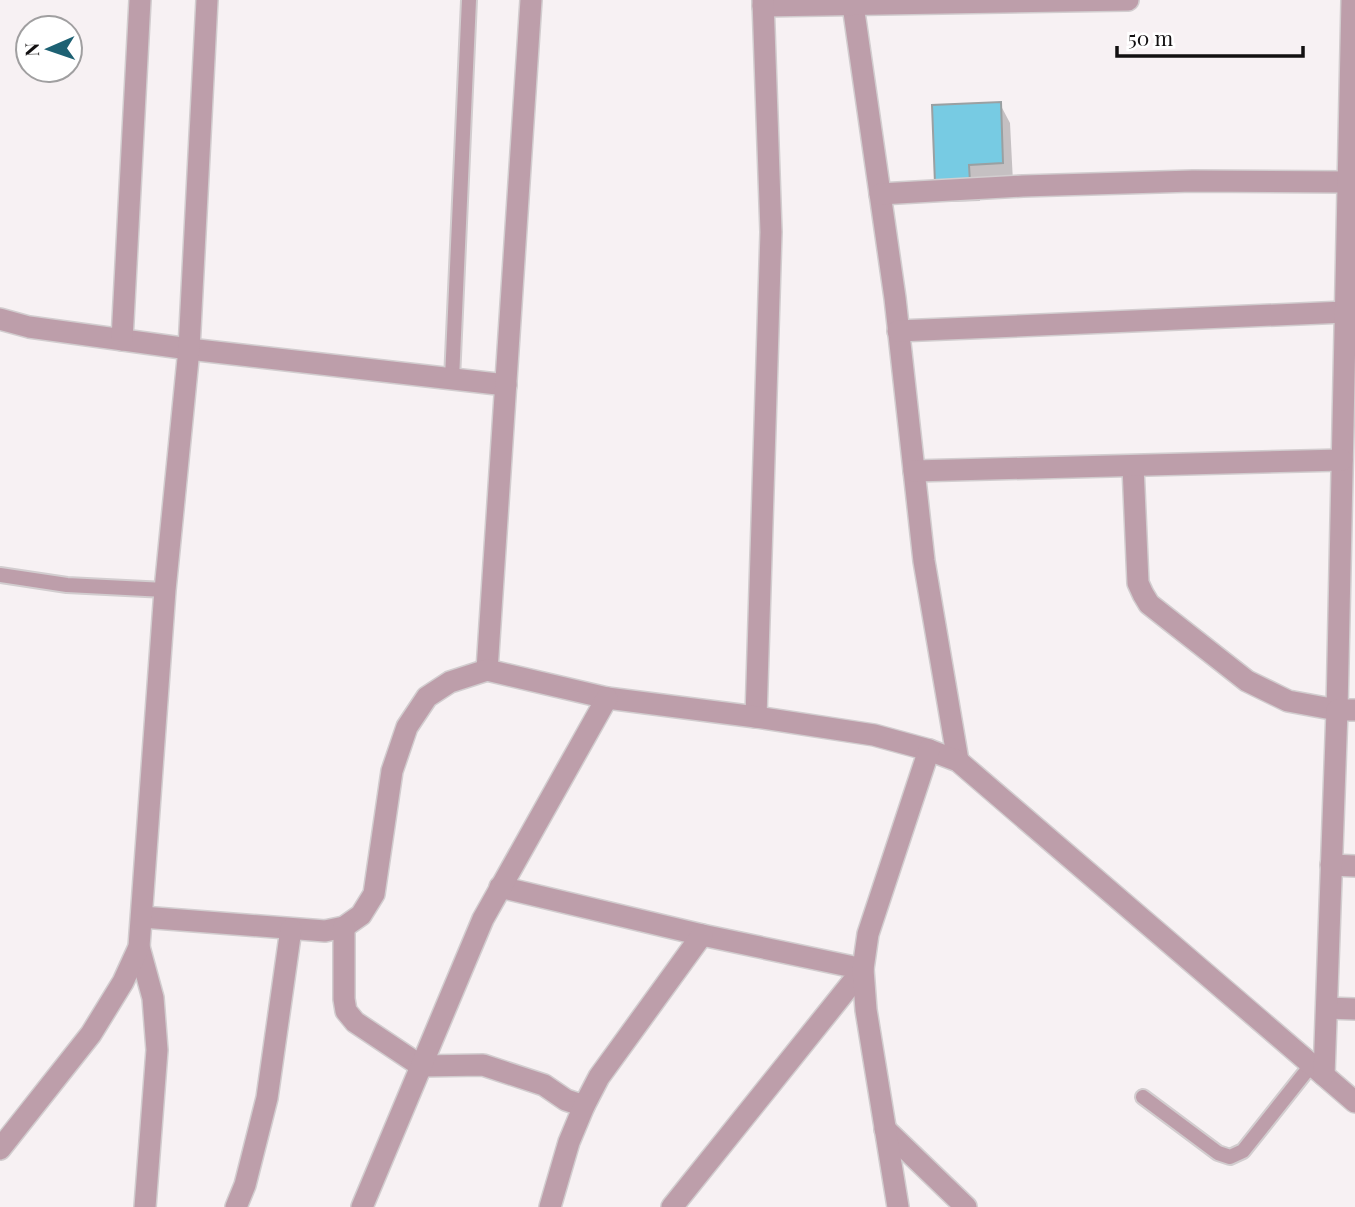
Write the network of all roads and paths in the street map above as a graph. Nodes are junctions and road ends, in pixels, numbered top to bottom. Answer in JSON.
{"nodes":[{"id":1,"x":140,"y":0,"type":"edge"},
{"id":2,"x":207,"y":0,"type":"edge"},
{"id":3,"x":469,"y":0,"type":"edge"},
{"id":4,"x":531,"y":0,"type":"edge"},
{"id":5,"x":1128,"y":0,"type":"edge"},
{"id":6,"x":1352,"y":0,"type":"edge"},
{"id":7,"x":763,"y":3,"type":"edge"},
{"id":8,"x":853,"y":5,"type":"junction"},
{"id":9,"x":1348,"y":182,"type":"junction"},
{"id":10,"x":880,"y":194,"type":"junction"},
{"id":11,"x":1345,"y":312,"type":"junction"},
{"id":12,"x":0,"y":319,"type":"edge"},
{"id":13,"x":898,"y":331,"type":"junction"},
{"id":14,"x":122,"y":340,"type":"junction"},
{"id":15,"x":189,"y":349,"type":"junction"},
{"id":16,"x":452,"y":379,"type":"junction"},
{"id":17,"x":506,"y":385,"type":"junction"},
{"id":18,"x":1342,"y":460,"type":"junction"},
{"id":19,"x":1133,"y":466,"type":"junction"},
{"id":20,"x":914,"y":471,"type":"junction"},
{"id":21,"x":0,"y":575,"type":"edge"},
{"id":22,"x":165,"y":590,"type":"junction"},
{"id":23,"x":487,"y":670,"type":"junction"},
{"id":24,"x":607,"y":698,"type":"junction"},
{"id":25,"x":1346,"y":710,"type":"edge"},
{"id":26,"x":756,"y":717,"type":"junction"},
{"id":27,"x":929,"y":750,"type":"junction"},
{"id":28,"x":958,"y":761,"type":"junction"},
{"id":29,"x":1331,"y":866,"type":"junction"},
{"id":30,"x":1355,"y":866,"type":"edge"},
{"id":31,"x":500,"y":887,"type":"junction"},
{"id":32,"x":142,"y":918,"type":"junction"},
{"id":33,"x":344,"y":927,"type":"junction"},
{"id":34,"x":291,"y":929,"type":"junction"},
{"id":35,"x":702,"y":935,"type":"junction"},
{"id":36,"x":139,"y":947,"type":"junction"},
{"id":37,"x":863,"y":969,"type":"junction"},
{"id":38,"x":1326,"y":1008,"type":"junction"},
{"id":39,"x":1355,"y":1009,"type":"edge"},
{"id":40,"x":421,"y":1066,"type":"junction"},
{"id":41,"x":1318,"y":1070,"type":"junction"},
{"id":42,"x":1143,"y":1097,"type":"dead end"},
{"id":43,"x":1355,"y":1102,"type":"edge"},
{"id":44,"x":584,"y":1106,"type":"junction"},
{"id":45,"x":885,"y":1129,"type":"junction"},
{"id":46,"x":0,"y":1149,"type":"edge"},
{"id":47,"x":145,"y":1207,"type":"edge"},
{"id":48,"x":236,"y":1207,"type":"edge"},
{"id":49,"x":362,"y":1207,"type":"edge"},
{"id":50,"x":550,"y":1207,"type":"edge"},
{"id":51,"x":672,"y":1207,"type":"edge"},
{"id":52,"x":898,"y":1207,"type":"edge"},
{"id":53,"x":966,"y":1207,"type":"edge"}],
"edges":[{"from":1,"to":14,"type":"street"},
{"from":2,"to":15,"type":"street"},
{"from":3,"to":16,"type":"lane"},
{"from":4,"to":17,"type":"street"},
{"from":5,"to":8,"type":"street"},
{"from":6,"to":9,"type":"street"},
{"from":7,"to":8,"type":"street"},
{"from":7,"to":26,"type":"street"},
{"from":8,"to":10,"type":"street"},
{"from":9,"to":10,"type":"street"},
{"from":9,"to":11,"type":"street"},
{"from":10,"to":13,"type":"street"},
{"from":11,"to":13,"type":"street"},
{"from":11,"to":18,"type":"street"},
{"from":12,"to":14,"type":"street"},
{"from":13,"to":20,"type":"street"},
{"from":14,"to":15,"type":"street"},
{"from":15,"to":16,"type":"street"},
{"from":15,"to":22,"type":"street"},
{"from":16,"to":17,"type":"street"},
{"from":17,"to":23,"type":"street"},
{"from":18,"to":19,"type":"street"},
{"from":18,"to":25,"type":"street"},
{"from":19,"to":20,"type":"street"},
{"from":19,"to":25,"type":"street"},
{"from":20,"to":28,"type":"street"},
{"from":21,"to":22,"type":"lane"},
{"from":22,"to":32,"type":"street"},
{"from":23,"to":24,"type":"street"},
{"from":23,"to":33,"type":"street"},
{"from":24,"to":26,"type":"street"},
{"from":24,"to":31,"type":"street"},
{"from":25,"to":29,"type":"street"},
{"from":26,"to":27,"type":"street"},
{"from":27,"to":28,"type":"street"},
{"from":27,"to":37,"type":"street"},
{"from":28,"to":41,"type":"street"},
{"from":29,"to":30,"type":"street"},
{"from":29,"to":38,"type":"street"},
{"from":31,"to":35,"type":"street"},
{"from":31,"to":40,"type":"street"},
{"from":32,"to":34,"type":"street"},
{"from":32,"to":36,"type":"street"},
{"from":33,"to":34,"type":"street"},
{"from":33,"to":40,"type":"street"},
{"from":34,"to":48,"type":"street"},
{"from":35,"to":37,"type":"street"},
{"from":35,"to":44,"type":"street"},
{"from":36,"to":46,"type":"street"},
{"from":36,"to":47,"type":"street"},
{"from":37,"to":45,"type":"street"},
{"from":37,"to":51,"type":"street"},
{"from":38,"to":39,"type":"street"},
{"from":38,"to":41,"type":"street"},
{"from":40,"to":44,"type":"street"},
{"from":40,"to":49,"type":"street"},
{"from":41,"to":42,"type":"lane"},
{"from":41,"to":43,"type":"street"},
{"from":44,"to":50,"type":"street"},
{"from":45,"to":52,"type":"street"},
{"from":45,"to":53,"type":"street"}]}
